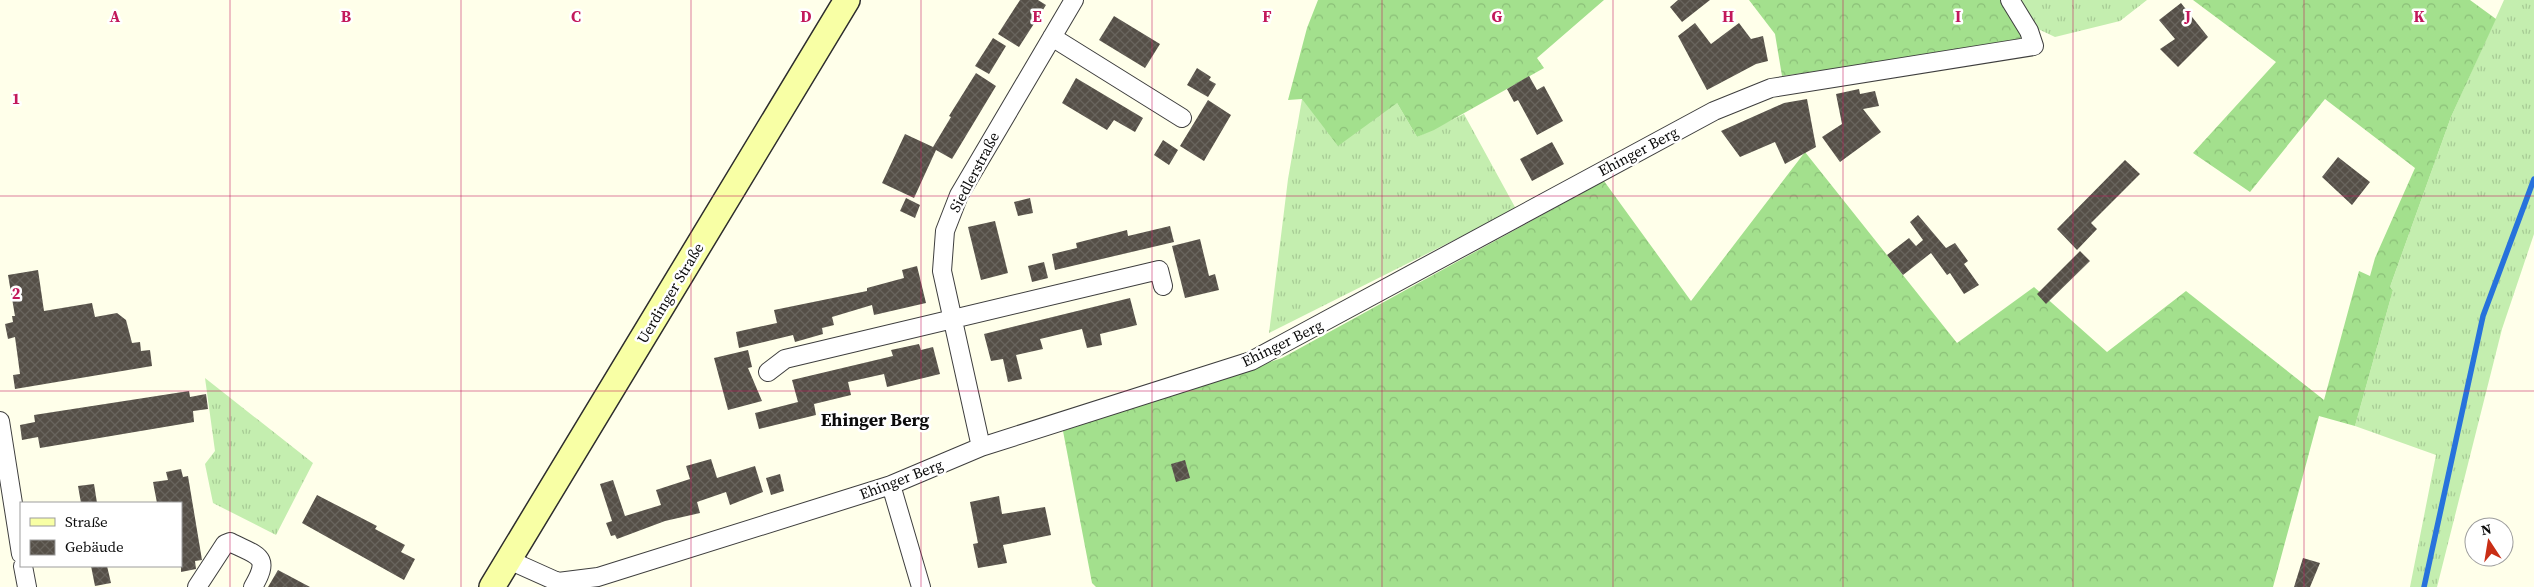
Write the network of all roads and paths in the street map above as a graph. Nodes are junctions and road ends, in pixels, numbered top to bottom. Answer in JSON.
{"nodes":[{"id":1,"x":848,"y":0,"type":"edge"},
{"id":2,"x":1074,"y":0,"type":"edge"},
{"id":3,"x":2010,"y":0,"type":"edge"},
{"id":4,"x":1052,"y":37,"type":"junction"},
{"id":5,"x":1182,"y":118,"type":"dead end"},
{"id":6,"x":1164,"y":286,"type":"dead end"},
{"id":7,"x":952,"y":319,"type":"junction"},
{"id":8,"x":768,"y":372,"type":"dead end"},
{"id":9,"x":0,"y":421,"type":"edge"},
{"id":10,"x":981,"y":447,"type":"junction"},
{"id":11,"x":891,"y":485,"type":"junction"},
{"id":12,"x":20,"y":548,"type":"edge"},
{"id":13,"x":508,"y":560,"type":"junction"},
{"id":14,"x":23,"y":567,"type":"edge"},
{"id":15,"x":27,"y":587,"type":"edge"},
{"id":16,"x":197,"y":587,"type":"edge"},
{"id":17,"x":253,"y":587,"type":"edge"},
{"id":18,"x":492,"y":587,"type":"edge"},
{"id":19,"x":922,"y":587,"type":"edge"}],
"edges":[{"from":1,"to":13,"type":"main road","name":"Uerdinger Straße"},
{"from":2,"to":4,"type":"street","name":"Siedlerstraße"},
{"from":3,"to":10,"type":"street","name":"Ehinger Berg"},
{"from":4,"to":5,"type":"street"},
{"from":4,"to":7,"type":"street","name":"Siedlerstraße"},
{"from":6,"to":7,"type":"street"},
{"from":7,"to":8,"type":"street"},
{"from":7,"to":10,"type":"street","name":"Siedlerstraße"},
{"from":9,"to":12,"type":"street"},
{"from":10,"to":11,"type":"street","name":"Ehinger Berg"},
{"from":11,"to":13,"type":"street","name":"Ehinger Berg"},
{"from":11,"to":19,"type":"street"},
{"from":13,"to":18,"type":"main road","name":"Uerdinger Straße"},
{"from":14,"to":15,"type":"street"},
{"from":16,"to":17,"type":"street"}]}
